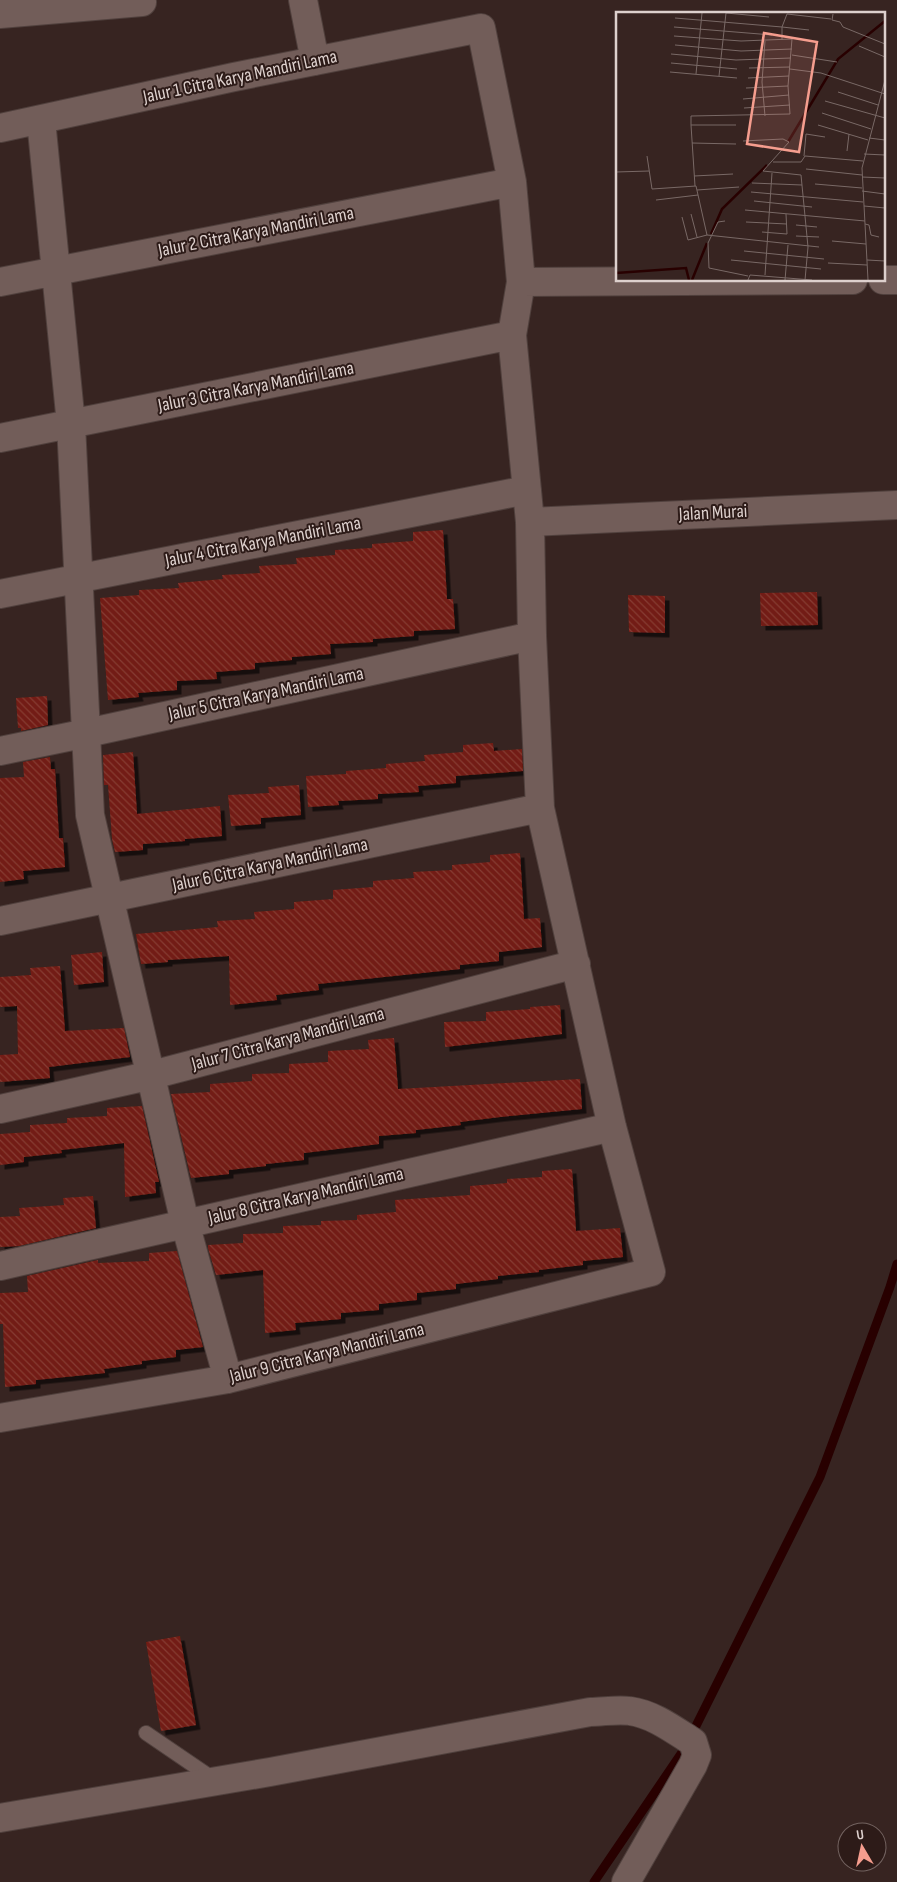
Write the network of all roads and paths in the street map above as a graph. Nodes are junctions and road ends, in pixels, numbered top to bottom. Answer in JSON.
{"nodes":[{"id":1,"x":303,"y":0,"type":"edge"},
{"id":2,"x":142,"y":2,"type":"dead end"},
{"id":3,"x":0,"y":14,"type":"edge"},
{"id":4,"x":316,"y":61,"type":"junction"},
{"id":5,"x":42,"y":120,"type":"junction"},
{"id":6,"x":0,"y":128,"type":"edge"},
{"id":7,"x":512,"y":182,"type":"junction"},
{"id":8,"x":57,"y":271,"type":"junction"},
{"id":9,"x":884,"y":280,"type":"edge"},
{"id":10,"x":897,"y":280,"type":"edge"},
{"id":11,"x":688,"y":281,"type":"edge"},
{"id":12,"x":0,"y":282,"type":"edge"},
{"id":13,"x":522,"y":282,"type":"junction"},
{"id":14,"x":512,"y":335,"type":"junction"},
{"id":15,"x":71,"y":424,"type":"junction"},
{"id":16,"x":0,"y":438,"type":"edge"},
{"id":17,"x":527,"y":490,"type":"junction"},
{"id":18,"x":897,"y":505,"type":"edge"},
{"id":19,"x":530,"y":522,"type":"junction"},
{"id":20,"x":78,"y":579,"type":"junction"},
{"id":21,"x":0,"y":594,"type":"edge"},
{"id":22,"x":532,"y":636,"type":"junction"},
{"id":23,"x":87,"y":733,"type":"junction"},
{"id":24,"x":0,"y":750,"type":"edge"},
{"id":25,"x":540,"y":808,"type":"junction"},
{"id":26,"x":108,"y":900,"type":"junction"},
{"id":27,"x":0,"y":922,"type":"edge"},
{"id":28,"x":576,"y":964,"type":"junction"},
{"id":29,"x":152,"y":1075,"type":"junction"},
{"id":30,"x":0,"y":1109,"type":"edge"},
{"id":31,"x":612,"y":1127,"type":"junction"},
{"id":32,"x":185,"y":1223,"type":"junction"},
{"id":33,"x":0,"y":1266,"type":"edge"},
{"id":34,"x":228,"y":1379,"type":"junction"},
{"id":35,"x":0,"y":1418,"type":"edge"},
{"id":36,"x":146,"y":1733,"type":"dead end"},
{"id":37,"x":216,"y":1781,"type":"junction"},
{"id":38,"x":0,"y":1818,"type":"edge"},
{"id":39,"x":626,"y":1882,"type":"edge"}],
"edges":[{"from":1,"to":4,"type":"street"},
{"from":2,"to":3,"type":"street"},
{"from":4,"to":5,"type":"street","name":"Jalur 1 Citra Karya Mandiri Lama"},
{"from":4,"to":7,"type":"street","name":"Jalur 1 Citra Karya Mandiri Lama"},
{"from":5,"to":6,"type":"street","name":"Jalur 1 Citra Karya Mandiri Lama"},
{"from":5,"to":8,"type":"street"},
{"from":7,"to":8,"type":"street","name":"Jalur 2 Citra Karya Mandiri Lama"},
{"from":7,"to":13,"type":"street"},
{"from":8,"to":12,"type":"street","name":"Jalur 2 Citra Karya Mandiri Lama"},
{"from":8,"to":15,"type":"street"},
{"from":9,"to":10,"type":"street"},
{"from":11,"to":13,"type":"street"},
{"from":13,"to":14,"type":"street"},
{"from":14,"to":15,"type":"street","name":"Jalur 3 Citra Karya Mandiri Lama"},
{"from":14,"to":17,"type":"street"},
{"from":15,"to":16,"type":"street","name":"Jalur 3 Citra Karya Mandiri Lama"},
{"from":15,"to":20,"type":"street"},
{"from":17,"to":19,"type":"street"},
{"from":17,"to":20,"type":"street","name":"Jalur 4 Citra Karya Mandiri Lama"},
{"from":18,"to":19,"type":"street","name":"Jalan Murai"},
{"from":19,"to":22,"type":"street"},
{"from":20,"to":21,"type":"street","name":"Jalur 4 Citra Karya Mandiri Lama"},
{"from":20,"to":23,"type":"street"},
{"from":22,"to":23,"type":"street","name":"Jalur 5 Citra Karya Mandiri Lama"},
{"from":22,"to":25,"type":"street"},
{"from":23,"to":24,"type":"street","name":"Jalur 5 Citra Karya Mandiri Lama"},
{"from":23,"to":26,"type":"street"},
{"from":25,"to":26,"type":"street","name":"Jalur 6 Citra Karya Mandiri Lama"},
{"from":25,"to":28,"type":"street"},
{"from":26,"to":27,"type":"street","name":"Jalur 6 Citra Karya Mandiri Lama"},
{"from":26,"to":29,"type":"street"},
{"from":28,"to":29,"type":"street","name":"Jalur 7 Citra Karya Mandiri Lama"},
{"from":28,"to":31,"type":"street"},
{"from":29,"to":30,"type":"street","name":"Jalur 7 Citra Karya Mandiri Lama"},
{"from":29,"to":32,"type":"street"},
{"from":31,"to":32,"type":"street","name":"Jalur 8 Citra Karya Mandiri Lama"},
{"from":31,"to":34,"type":"street","name":"Jalur 9 Citra Karya Mandiri Lama"},
{"from":32,"to":33,"type":"street","name":"Jalur 8 Citra Karya Mandiri Lama"},
{"from":32,"to":34,"type":"street"},
{"from":34,"to":35,"type":"street","name":"Jalur 9 Citra Karya Mandiri Lama"},
{"from":36,"to":37,"type":"lane"},
{"from":37,"to":38,"type":"street"},
{"from":37,"to":39,"type":"street"}]}
